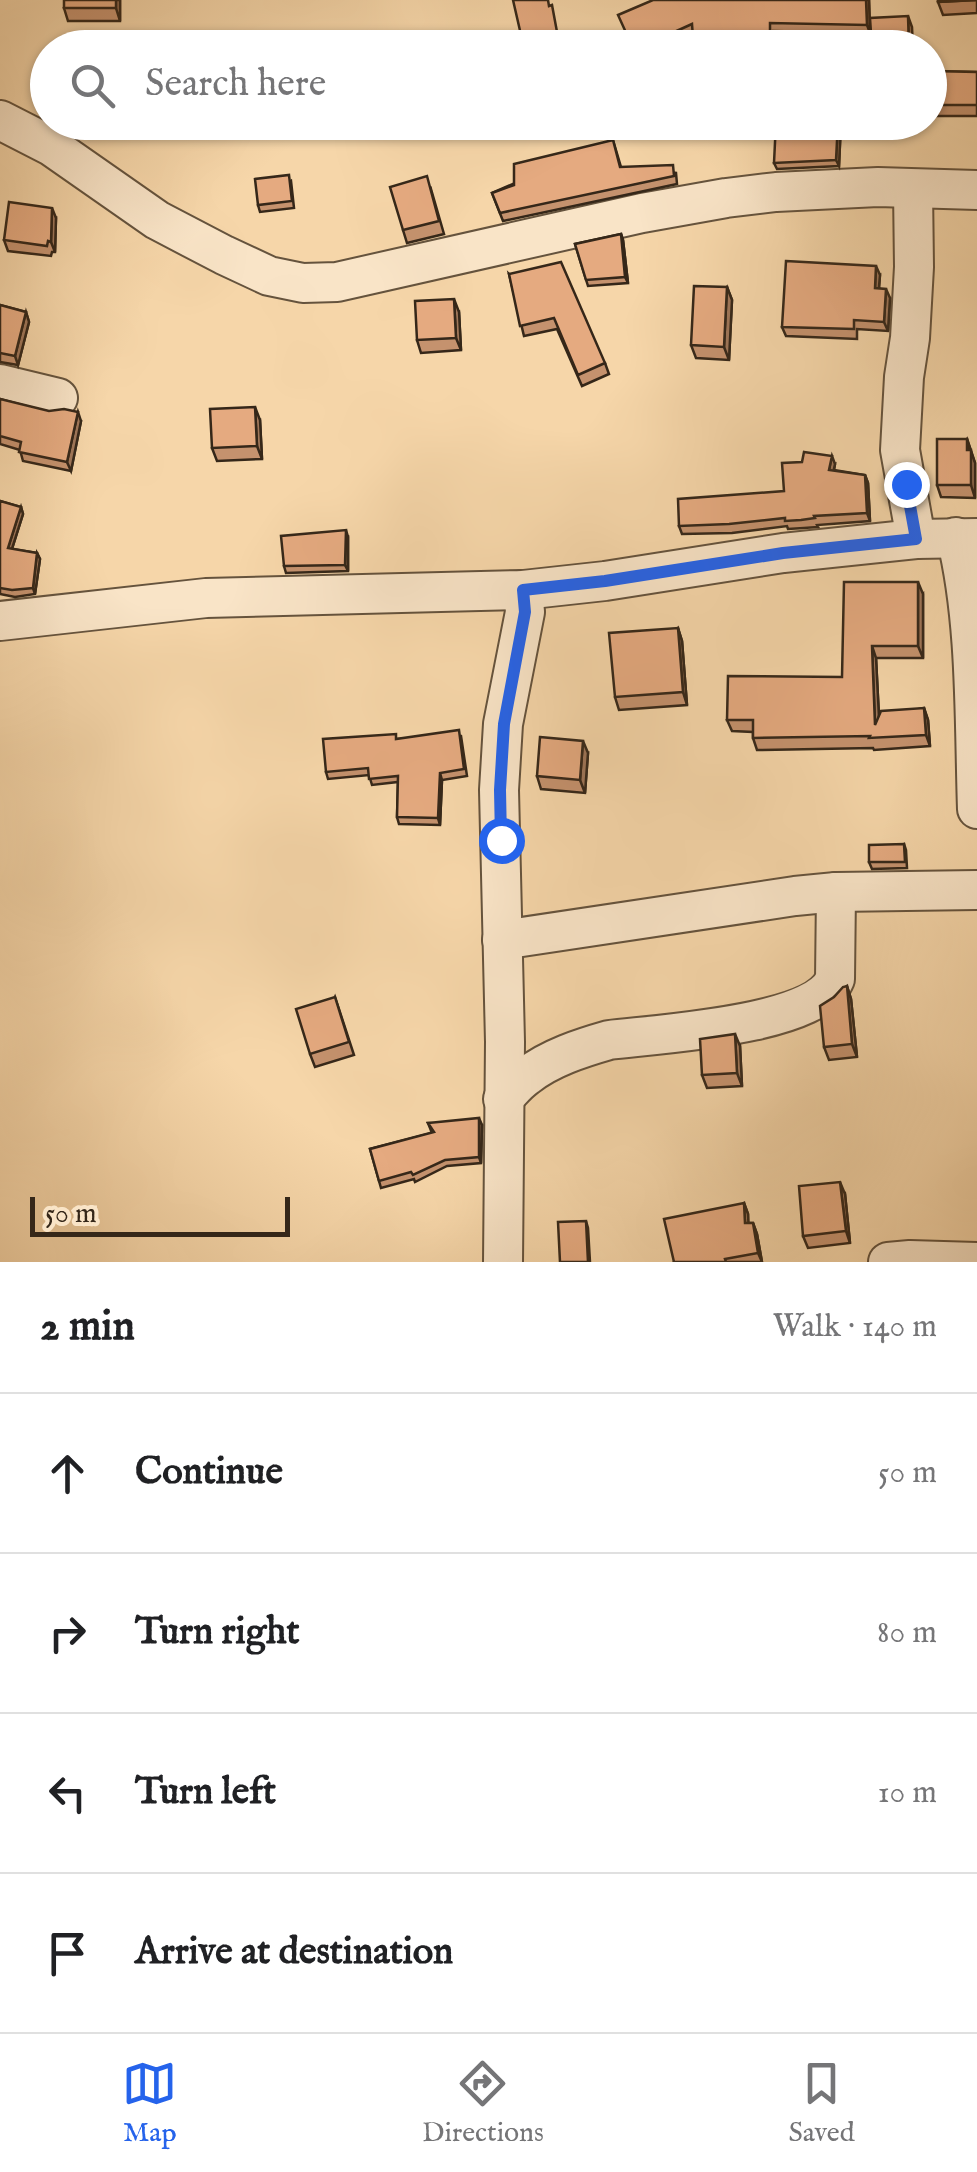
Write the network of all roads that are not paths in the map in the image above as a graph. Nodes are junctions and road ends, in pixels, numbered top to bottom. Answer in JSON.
{"nodes":[{"id":1,"x":0,"y":120,"type":"edge"},
{"id":2,"x":30,"y":136,"type":"edge"},
{"id":3,"x":38,"y":140,"type":"edge"},
{"id":4,"x":913,"y":189,"type":"junction"},
{"id":5,"x":977,"y":190,"type":"edge"},
{"id":6,"x":0,"y":384,"type":"edge"},
{"id":7,"x":58,"y":398,"type":"dead end"},
{"id":8,"x":967,"y":538,"type":"edge"},
{"id":9,"x":916,"y":539,"type":"junction"},
{"id":10,"x":523,"y":590,"type":"junction"},
{"id":11,"x":0,"y":621,"type":"edge"},
{"id":12,"x":977,"y":810,"type":"edge"},
{"id":13,"x":977,"y":890,"type":"edge"},
{"id":14,"x":836,"y":892,"type":"junction"},
{"id":15,"x":502,"y":940,"type":"junction"},
{"id":16,"x":504,"y":1099,"type":"junction"},
{"id":17,"x":503,"y":1262,"type":"edge"},
{"id":18,"x":888,"y":1262,"type":"edge"},
{"id":19,"x":977,"y":1262,"type":"edge"}],
"edges":[{"from":1,"to":2,"type":"street"},
{"from":3,"to":4,"type":"street"},
{"from":4,"to":5,"type":"street"},
{"from":4,"to":9,"type":"street"},
{"from":6,"to":7,"type":"street"},
{"from":8,"to":9,"type":"street"},
{"from":8,"to":12,"type":"street"},
{"from":9,"to":10,"type":"street"},
{"from":10,"to":11,"type":"street"},
{"from":10,"to":15,"type":"street"},
{"from":13,"to":14,"type":"street"},
{"from":14,"to":15,"type":"street"},
{"from":14,"to":16,"type":"street"},
{"from":15,"to":16,"type":"street"},
{"from":16,"to":17,"type":"street"},
{"from":18,"to":19,"type":"street"}]}
